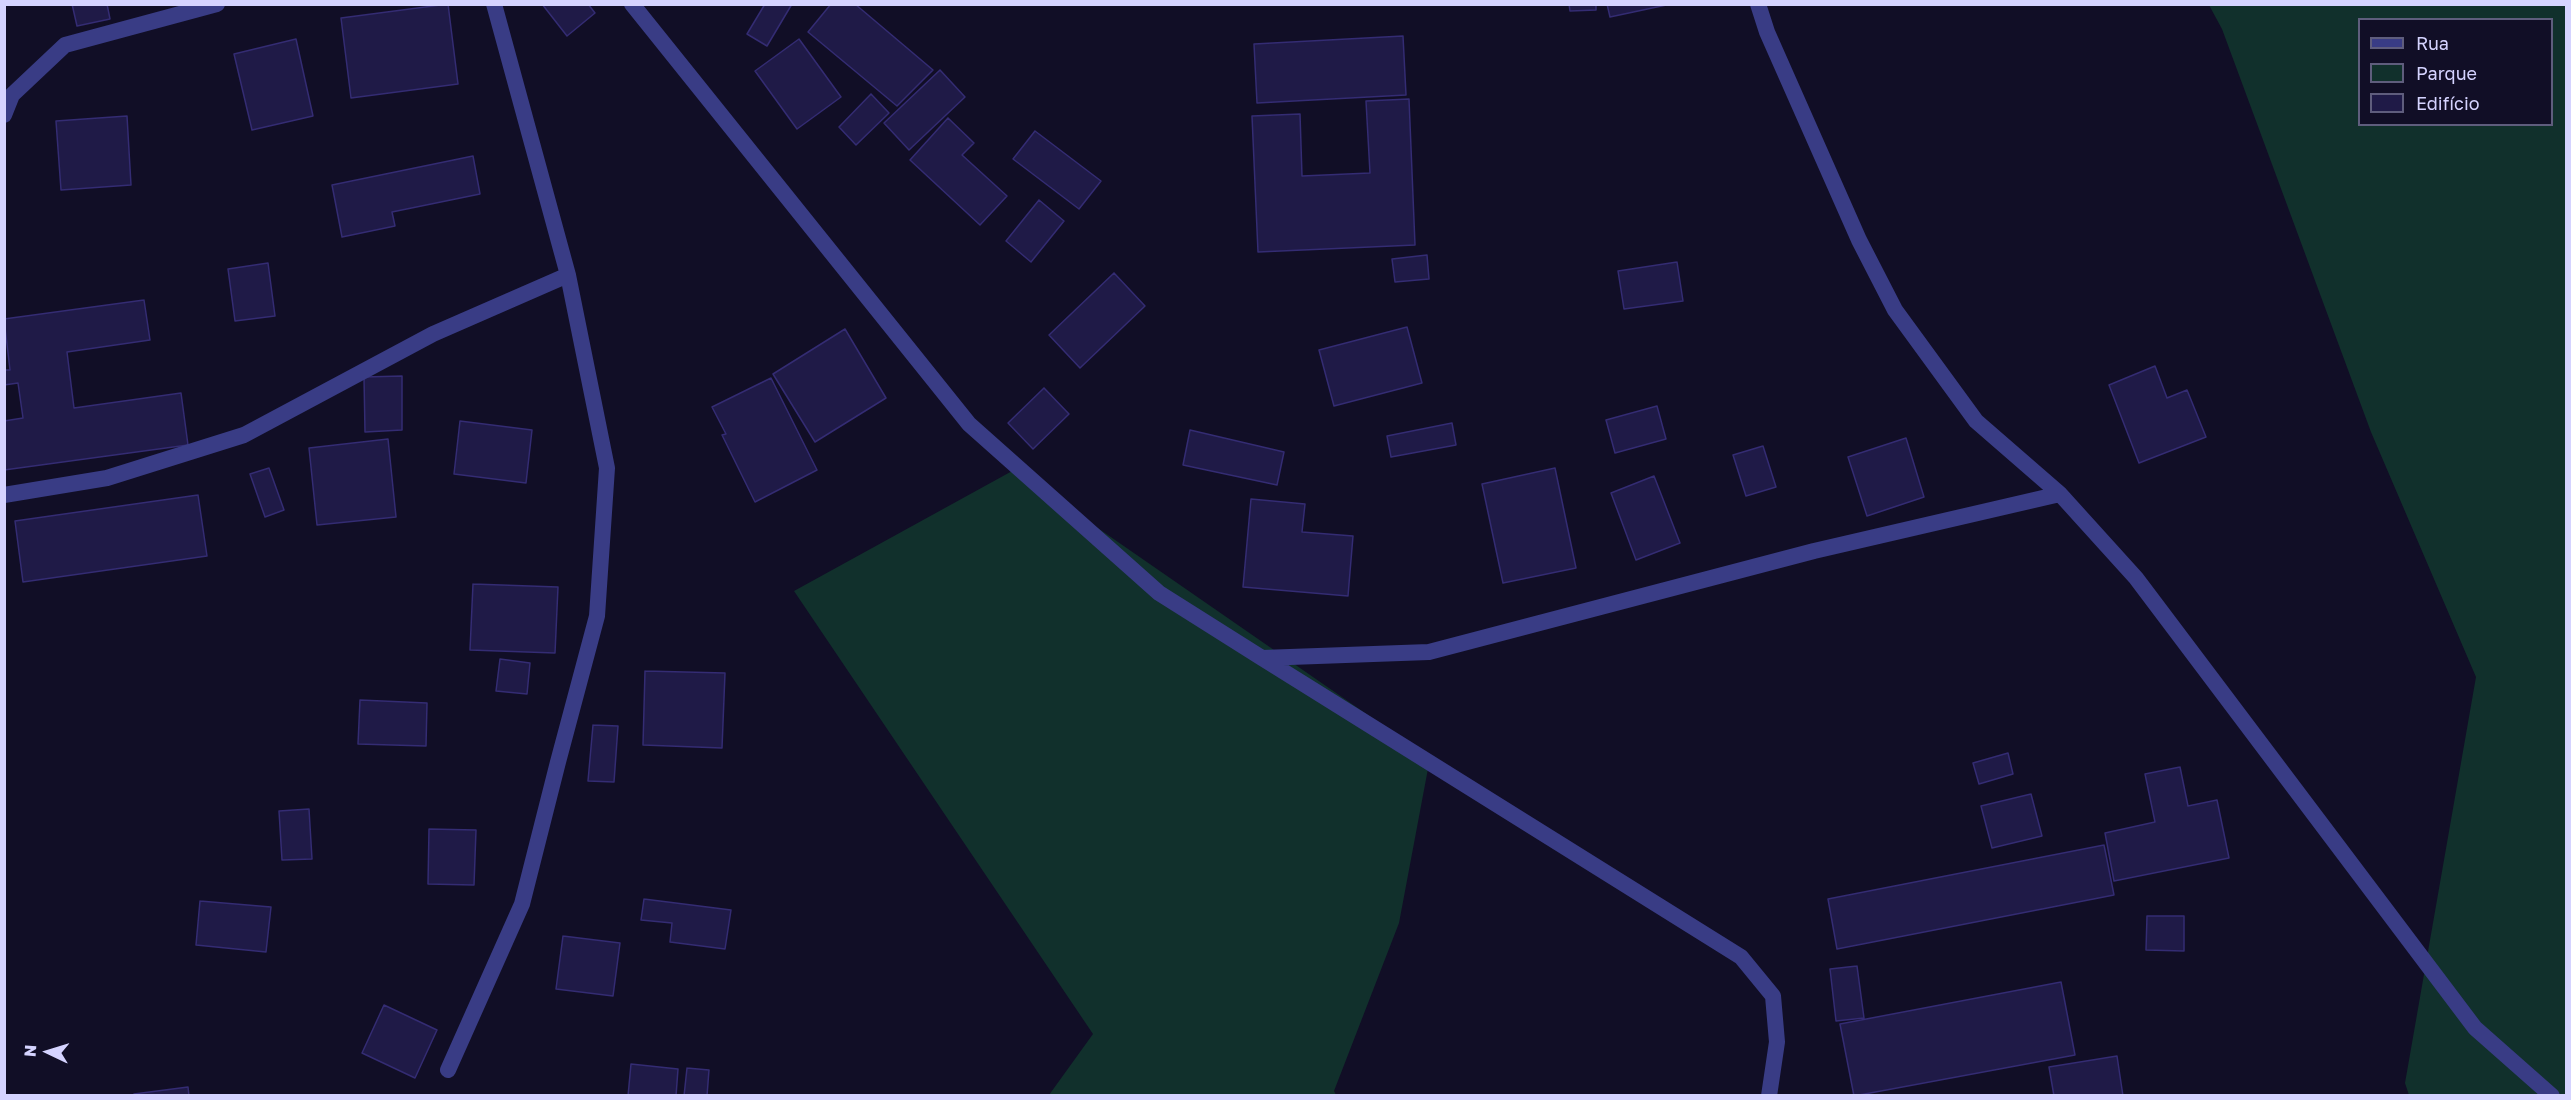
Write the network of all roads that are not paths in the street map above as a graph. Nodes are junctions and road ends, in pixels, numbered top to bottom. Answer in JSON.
{"nodes":[{"id":1,"x":217,"y":4,"type":"edge"},
{"id":2,"x":494,"y":4,"type":"edge"},
{"id":3,"x":632,"y":4,"type":"edge"},
{"id":4,"x":1758,"y":4,"type":"edge"},
{"id":5,"x":4,"y":115,"type":"edge"},
{"id":6,"x":568,"y":275,"type":"junction"},
{"id":7,"x":2060,"y":494,"type":"junction"},
{"id":8,"x":4,"y":495,"type":"edge"},
{"id":9,"x":1262,"y":658,"type":"junction"},
{"id":10,"x":448,"y":1070,"type":"dead end"},
{"id":11,"x":1770,"y":1095,"type":"edge"},
{"id":12,"x":2552,"y":1095,"type":"edge"}],
"edges":[{"from":1,"to":5,"type":"street"},
{"from":2,"to":6,"type":"street"},
{"from":3,"to":9,"type":"street"},
{"from":4,"to":7,"type":"street"},
{"from":6,"to":8,"type":"street"},
{"from":6,"to":10,"type":"street"},
{"from":7,"to":9,"type":"street"},
{"from":7,"to":12,"type":"street"},
{"from":9,"to":11,"type":"street"}]}
